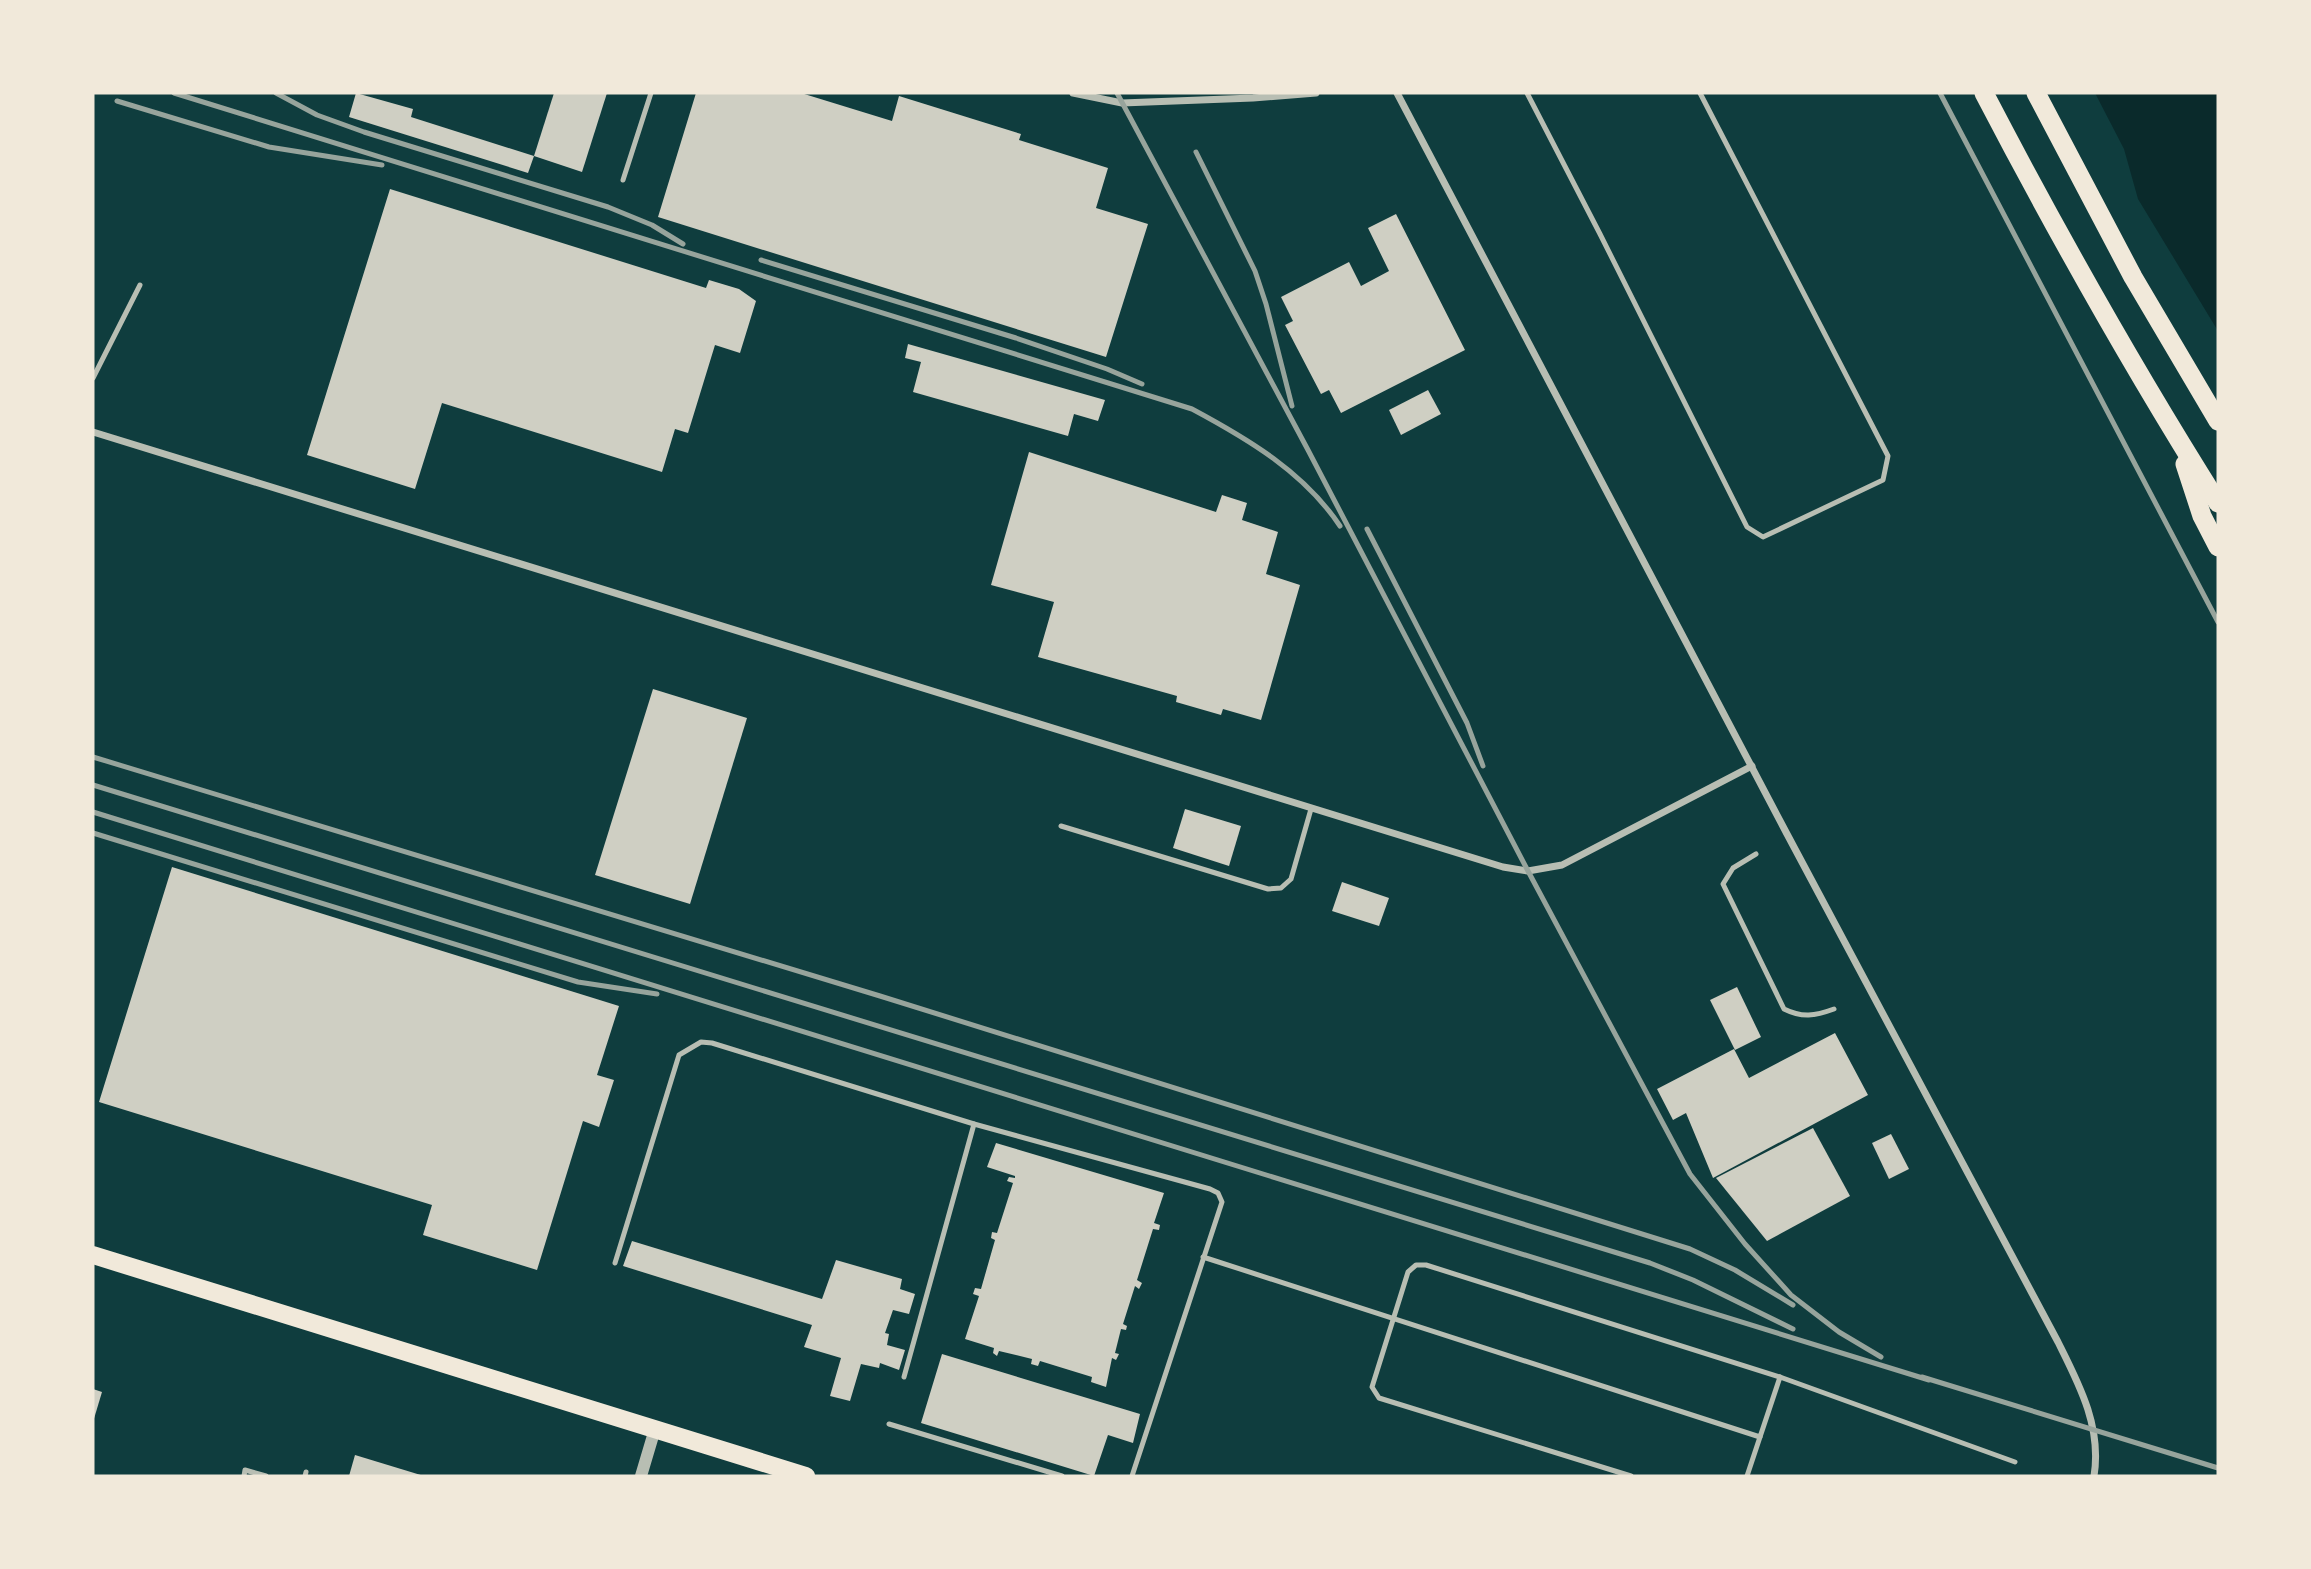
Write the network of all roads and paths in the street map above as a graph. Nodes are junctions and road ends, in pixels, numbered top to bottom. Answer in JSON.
{"nodes":[{"id":1,"x":650,"y":93,"type":"edge"},
{"id":2,"x":1073,"y":93,"type":"edge"},
{"id":3,"x":1316,"y":93,"type":"edge"},
{"id":4,"x":1397,"y":93,"type":"edge"},
{"id":5,"x":1527,"y":93,"type":"edge"},
{"id":6,"x":1700,"y":93,"type":"edge"},
{"id":7,"x":1984,"y":93,"type":"edge"},
{"id":8,"x":2036,"y":93,"type":"edge"},
{"id":9,"x":623,"y":180,"type":"dead end"},
{"id":10,"x":140,"y":285,"type":"dead end"},
{"id":11,"x":93,"y":378,"type":"edge"},
{"id":12,"x":2213,"y":408,"type":"edge"},
{"id":13,"x":2218,"y":421,"type":"edge"},
{"id":14,"x":93,"y":432,"type":"edge"},
{"id":15,"x":2176,"y":436,"type":"junction"},
{"id":16,"x":2218,"y":503,"type":"edge"},
{"id":17,"x":2218,"y":547,"type":"edge"},
{"id":18,"x":1752,"y":766,"type":"junction"},
{"id":19,"x":1311,"y":809,"type":"junction"},
{"id":20,"x":1062,"y":825,"type":"dead end"},
{"id":21,"x":1756,"y":854,"type":"dead end"},
{"id":22,"x":1834,"y":1009,"type":"dead end"},
{"id":23,"x":974,"y":1124,"type":"junction"},
{"id":24,"x":93,"y":1255,"type":"edge"},
{"id":25,"x":1203,"y":1256,"type":"junction"},
{"id":26,"x":615,"y":1263,"type":"dead end"},
{"id":27,"x":1394,"y":1319,"type":"junction"},
{"id":28,"x":904,"y":1377,"type":"dead end"},
{"id":29,"x":1780,"y":1377,"type":"junction"},
{"id":30,"x":889,"y":1424,"type":"dead end"},
{"id":31,"x":655,"y":1429,"type":"junction"},
{"id":32,"x":1760,"y":1437,"type":"junction"},
{"id":33,"x":2015,"y":1462,"type":"dead end"},
{"id":34,"x":243,"y":1476,"type":"edge"},
{"id":35,"x":266,"y":1476,"type":"edge"},
{"id":36,"x":640,"y":1476,"type":"edge"},
{"id":37,"x":806,"y":1476,"type":"edge"},
{"id":38,"x":1062,"y":1476,"type":"edge"},
{"id":39,"x":1132,"y":1476,"type":"edge"},
{"id":40,"x":1631,"y":1476,"type":"edge"},
{"id":41,"x":1747,"y":1476,"type":"edge"},
{"id":42,"x":2094,"y":1476,"type":"edge"}],
"edges":[{"from":1,"to":9,"type":"lane"},
{"from":2,"to":3,"type":"street"},
{"from":4,"to":18,"type":"street"},
{"from":5,"to":6,"type":"lane"},
{"from":7,"to":15,"type":"highway"},
{"from":8,"to":12,"type":"highway"},
{"from":10,"to":11,"type":"lane"},
{"from":12,"to":13,"type":"highway"},
{"from":14,"to":19,"type":"street"},
{"from":15,"to":16,"type":"highway"},
{"from":15,"to":17,"type":"highway"},
{"from":18,"to":19,"type":"street"},
{"from":18,"to":42,"type":"street"},
{"from":19,"to":20,"type":"lane"},
{"from":21,"to":22,"type":"lane"},
{"from":23,"to":25,"type":"lane"},
{"from":23,"to":26,"type":"lane"},
{"from":23,"to":28,"type":"lane"},
{"from":24,"to":31,"type":"main road"},
{"from":25,"to":27,"type":"lane"},
{"from":25,"to":39,"type":"lane"},
{"from":27,"to":29,"type":"lane"},
{"from":27,"to":32,"type":"lane"},
{"from":27,"to":40,"type":"lane"},
{"from":29,"to":32,"type":"lane"},
{"from":29,"to":33,"type":"lane"},
{"from":30,"to":38,"type":"lane"},
{"from":31,"to":36,"type":"street"},
{"from":31,"to":37,"type":"main road"},
{"from":32,"to":41,"type":"lane"},
{"from":34,"to":35,"type":"lane"}]}
